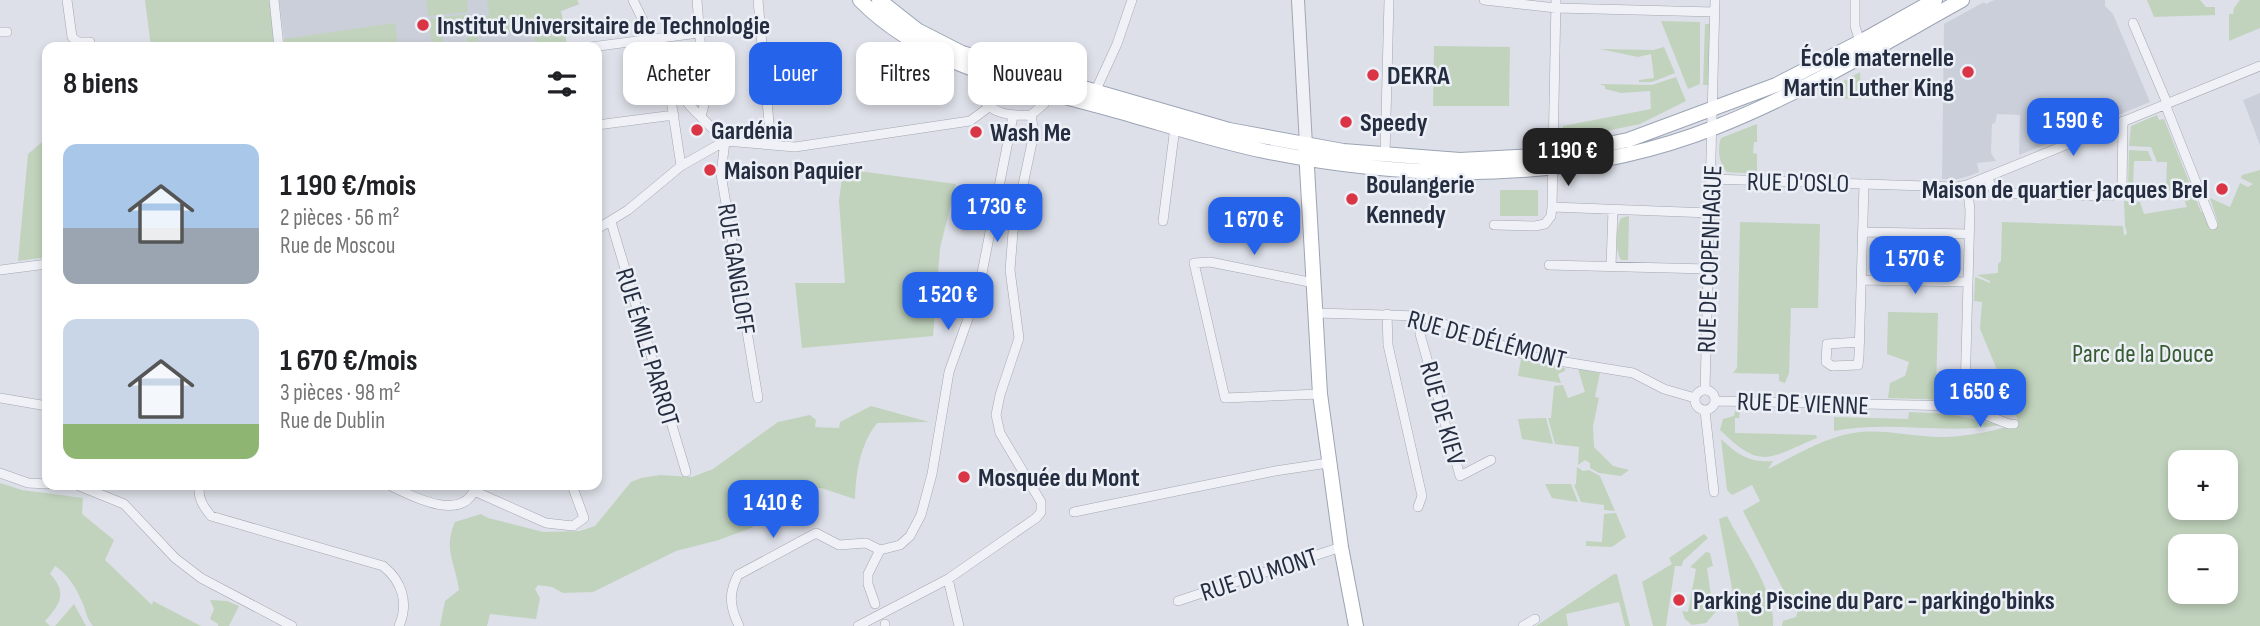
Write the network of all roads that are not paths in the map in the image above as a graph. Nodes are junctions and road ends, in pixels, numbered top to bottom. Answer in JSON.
{"nodes":[{"id":1,"x":67,"y":0,"type":"edge"},
{"id":2,"x":274,"y":0,"type":"edge"},
{"id":3,"x":633,"y":0,"type":"edge"},
{"id":4,"x":697,"y":0,"type":"edge"},
{"id":5,"x":758,"y":0,"type":"edge"},
{"id":6,"x":860,"y":0,"type":"edge"},
{"id":7,"x":879,"y":0,"type":"edge"},
{"id":8,"x":1132,"y":0,"type":"edge"},
{"id":9,"x":1298,"y":0,"type":"edge"},
{"id":10,"x":1390,"y":0,"type":"edge"},
{"id":11,"x":1484,"y":0,"type":"edge"},
{"id":12,"x":1715,"y":0,"type":"edge"},
{"id":13,"x":1855,"y":0,"type":"edge"},
{"id":14,"x":1935,"y":0,"type":"edge"},
{"id":15,"x":1962,"y":0,"type":"edge"},
{"id":16,"x":1556,"y":4,"type":"edge"},
{"id":17,"x":1715,"y":12,"type":"junction"},
{"id":18,"x":2133,"y":23,"type":"dead end"},
{"id":19,"x":760,"y":25,"type":"junction"},
{"id":20,"x":699,"y":33,"type":"junction"},
{"id":21,"x":652,"y":39,"type":"junction"},
{"id":22,"x":77,"y":42,"type":"edge"},
{"id":23,"x":278,"y":42,"type":"edge"},
{"id":24,"x":653,"y":42,"type":"edge"},
{"id":25,"x":1860,"y":42,"type":"junction"},
{"id":26,"x":602,"y":46,"type":"edge"},
{"id":27,"x":968,"y":55,"type":"edge"},
{"id":28,"x":2260,"y":65,"type":"edge"},
{"id":29,"x":968,"y":66,"type":"edge"},
{"id":30,"x":1087,"y":91,"type":"edge"},
{"id":31,"x":1095,"y":92,"type":"junction"},
{"id":32,"x":1087,"y":98,"type":"edge"},
{"id":33,"x":2166,"y":104,"type":"junction"},
{"id":34,"x":672,"y":105,"type":"edge"},
{"id":35,"x":691,"y":105,"type":"edge"},
{"id":36,"x":1043,"y":105,"type":"edge"},
{"id":37,"x":989,"y":107,"type":"joint"},
{"id":38,"x":1713,"y":109,"type":"junction"},
{"id":39,"x":674,"y":115,"type":"junction"},
{"id":40,"x":1013,"y":116,"type":"junction"},
{"id":41,"x":1031,"y":116,"type":"junction"},
{"id":42,"x":701,"y":117,"type":"junction"},
{"id":43,"x":2123,"y":121,"type":"junction"},
{"id":44,"x":602,"y":124,"type":"edge"},
{"id":45,"x":1175,"y":127,"type":"junction"},
{"id":46,"x":1712,"y":128,"type":"junction"},
{"id":47,"x":725,"y":141,"type":"junction"},
{"id":48,"x":771,"y":145,"type":"junction"},
{"id":49,"x":1306,"y":151,"type":"junction"},
{"id":50,"x":1385,"y":155,"type":"junction"},
{"id":51,"x":1553,"y":162,"type":"junction"},
{"id":52,"x":681,"y":166,"type":"junction"},
{"id":53,"x":1987,"y":177,"type":"junction"},
{"id":54,"x":1711,"y":179,"type":"junction"},
{"id":55,"x":1864,"y":184,"type":"junction"},
{"id":56,"x":1967,"y":184,"type":"junction"},
{"id":57,"x":1552,"y":207,"type":"junction"},
{"id":58,"x":1614,"y":209,"type":"junction"},
{"id":59,"x":1710,"y":213,"type":"junction"},
{"id":60,"x":1163,"y":221,"type":"dead end"},
{"id":61,"x":611,"y":222,"type":"junction"},
{"id":62,"x":1494,"y":225,"type":"dead end"},
{"id":63,"x":2213,"y":225,"type":"dead end"},
{"id":64,"x":602,"y":226,"type":"edge"},
{"id":65,"x":1863,"y":232,"type":"junction"},
{"id":66,"x":1969,"y":234,"type":"junction"},
{"id":67,"x":1549,"y":265,"type":"dead end"},
{"id":68,"x":1611,"y":266,"type":"junction"},
{"id":69,"x":42,"y":267,"type":"edge"},
{"id":70,"x":1708,"y":269,"type":"junction"},
{"id":71,"x":0,"y":270,"type":"edge"},
{"id":72,"x":1862,"y":280,"type":"junction"},
{"id":73,"x":1968,"y":282,"type":"junction"},
{"id":74,"x":1314,"y":283,"type":"junction"},
{"id":75,"x":1316,"y":313,"type":"junction"},
{"id":76,"x":1387,"y":314,"type":"junction"},
{"id":77,"x":1419,"y":316,"type":"junction"},
{"id":78,"x":1860,"y":342,"type":"junction"},
{"id":79,"x":1705,"y":390,"type":"junction"},
{"id":80,"x":1320,"y":394,"type":"junction"},
{"id":81,"x":0,"y":398,"type":"edge"},
{"id":82,"x":758,"y":398,"type":"dead end"},
{"id":83,"x":1695,"y":398,"type":"junction"},
{"id":84,"x":1715,"y":401,"type":"junction"},
{"id":85,"x":42,"y":406,"type":"edge"},
{"id":86,"x":1962,"y":406,"type":"junction"},
{"id":87,"x":1704,"y":411,"type":"junction"},
{"id":88,"x":2014,"y":424,"type":"dead end"},
{"id":89,"x":1491,"y":460,"type":"dead end"},
{"id":90,"x":1328,"y":463,"type":"junction"},
{"id":91,"x":686,"y":472,"type":"dead end"},
{"id":92,"x":0,"y":473,"type":"edge"},
{"id":93,"x":42,"y":484,"type":"edge"},
{"id":94,"x":89,"y":490,"type":"edge"},
{"id":95,"x":199,"y":490,"type":"edge"},
{"id":96,"x":399,"y":490,"type":"edge"},
{"id":97,"x":474,"y":490,"type":"edge"},
{"id":98,"x":479,"y":490,"type":"edge"},
{"id":99,"x":574,"y":490,"type":"edge"},
{"id":100,"x":1714,"y":492,"type":"dead end"},
{"id":101,"x":1418,"y":507,"type":"dead end"},
{"id":102,"x":1074,"y":512,"type":"dead end"},
{"id":103,"x":1341,"y":547,"type":"junction"},
{"id":104,"x":880,"y":550,"type":"junction"},
{"id":105,"x":948,"y":579,"type":"junction"},
{"id":106,"x":1178,"y":601,"type":"dead end"},
{"id":107,"x":875,"y":604,"type":"dead end"},
{"id":108,"x":1535,"y":619,"type":"dead end"},
{"id":109,"x":292,"y":626,"type":"edge"},
{"id":110,"x":399,"y":626,"type":"edge"},
{"id":111,"x":739,"y":626,"type":"edge"},
{"id":112,"x":858,"y":626,"type":"edge"},
{"id":113,"x":959,"y":626,"type":"edge"},
{"id":114,"x":1356,"y":626,"type":"edge"},
{"id":115,"x":1524,"y":626,"type":"edge"}],
"edges":[{"from":1,"to":22,"type":"street"},
{"from":2,"to":23,"type":"street"},
{"from":3,"to":21,"type":"street"},
{"from":4,"to":20,"type":"street"},
{"from":5,"to":19,"type":"street"},
{"from":6,"to":29,"type":"main road"},
{"from":7,"to":27,"type":"main road"},
{"from":8,"to":31,"type":"street"},
{"from":9,"to":49,"type":"street"},
{"from":10,"to":50,"type":"street"},
{"from":11,"to":16,"type":"street"},
{"from":12,"to":17,"type":"street","name":"RUE DE COPENHAGUE"},
{"from":13,"to":25,"type":"street"},
{"from":14,"to":25,"type":"main road"},
{"from":15,"to":46,"type":"main road"},
{"from":16,"to":17,"type":"street"},
{"from":16,"to":51,"type":"street"},
{"from":17,"to":38,"type":"street","name":"RUE DE COPENHAGUE"},
{"from":18,"to":33,"type":"street"},
{"from":19,"to":20,"type":"street"},
{"from":19,"to":48,"type":"street"},
{"from":20,"to":21,"type":"street"},
{"from":20,"to":42,"type":"street"},
{"from":21,"to":24,"type":"street"},
{"from":21,"to":26,"type":"street"},
{"from":25,"to":38,"type":"main road"},
{"from":28,"to":33,"type":"street"},
{"from":30,"to":31,"type":"main road"},
{"from":31,"to":49,"type":"main road"},
{"from":32,"to":45,"type":"main road"},
{"from":33,"to":43,"type":"street"},
{"from":33,"to":63,"type":"street"},
{"from":34,"to":39,"type":"street"},
{"from":35,"to":42,"type":"street"},
{"from":36,"to":41,"type":"street"},
{"from":37,"to":40,"type":"street"},
{"from":37,"to":48,"type":"street"},
{"from":38,"to":46,"type":"street","name":"RUE DE COPENHAGUE"},
{"from":38,"to":51,"type":"main road"},
{"from":39,"to":44,"type":"street"},
{"from":39,"to":52,"type":"street"},
{"from":40,"to":41,"type":"street"},
{"from":40,"to":104,"type":"street"},
{"from":41,"to":105,"type":"street"},
{"from":42,"to":47,"type":"street"},
{"from":43,"to":53,"type":"street"},
{"from":43,"to":53,"type":"street"},
{"from":45,"to":49,"type":"main road"},
{"from":45,"to":60,"type":"street"},
{"from":46,"to":51,"type":"main road"},
{"from":46,"to":54,"type":"street","name":"RUE DE COPENHAGUE"},
{"from":47,"to":48,"type":"street"},
{"from":47,"to":52,"type":"street"},
{"from":47,"to":82,"type":"street","name":"RUE GANGLOFF"},
{"from":49,"to":50,"type":"main road"},
{"from":49,"to":51,"type":"main road"},
{"from":49,"to":74,"type":"main road"},
{"from":50,"to":51,"type":"main road"},
{"from":51,"to":57,"type":"street"},
{"from":52,"to":61,"type":"street"},
{"from":53,"to":56,"type":"street"},
{"from":54,"to":55,"type":"street","name":"RUE D'OSLO"},
{"from":54,"to":59,"type":"street","name":"RUE DE COPENHAGUE"},
{"from":55,"to":56,"type":"street","name":"RUE D'OSLO"},
{"from":55,"to":65,"type":"street"},
{"from":56,"to":66,"type":"street"},
{"from":57,"to":58,"type":"street"},
{"from":57,"to":62,"type":"street"},
{"from":58,"to":59,"type":"street"},
{"from":58,"to":68,"type":"street"},
{"from":59,"to":70,"type":"street","name":"RUE DE COPENHAGUE"},
{"from":61,"to":64,"type":"street"},
{"from":61,"to":91,"type":"street","name":"RUE ÉMILE PARROT"},
{"from":65,"to":66,"type":"street"},
{"from":65,"to":72,"type":"street"},
{"from":66,"to":73,"type":"street"},
{"from":67,"to":68,"type":"street"},
{"from":68,"to":70,"type":"street"},
{"from":69,"to":71,"type":"street"},
{"from":70,"to":79,"type":"street","name":"RUE DE COPENHAGUE"},
{"from":72,"to":73,"type":"street"},
{"from":72,"to":78,"type":"street"},
{"from":73,"to":86,"type":"street"},
{"from":74,"to":75,"type":"main road"},
{"from":74,"to":80,"type":"street"},
{"from":75,"to":76,"type":"street","name":"RUE DE DÉLÉMONT"},
{"from":75,"to":80,"type":"main road"},
{"from":76,"to":77,"type":"street","name":"RUE DE DÉLÉMONT"},
{"from":76,"to":101,"type":"street"},
{"from":77,"to":83,"type":"street","name":"RUE DE DÉLÉMONT"},
{"from":77,"to":89,"type":"street","name":"RUE DE KIEV"},
{"from":78,"to":78,"type":"street"},
{"from":79,"to":83,"type":"street"},
{"from":79,"to":84,"type":"street"},
{"from":80,"to":90,"type":"main road"},
{"from":81,"to":85,"type":"street"},
{"from":83,"to":87,"type":"street"},
{"from":84,"to":86,"type":"street","name":"RUE DE VIENNE"},
{"from":84,"to":87,"type":"street"},
{"from":86,"to":88,"type":"street","name":"RUE DE VIENNE"},
{"from":87,"to":100,"type":"street"},
{"from":90,"to":102,"type":"street"},
{"from":90,"to":103,"type":"main road"},
{"from":92,"to":93,"type":"street"},
{"from":94,"to":109,"type":"street"},
{"from":95,"to":110,"type":"street"},
{"from":96,"to":97,"type":"street"},
{"from":98,"to":99,"type":"street"},
{"from":103,"to":106,"type":"street","name":"RUE DU MONT"},
{"from":103,"to":114,"type":"main road"},
{"from":104,"to":107,"type":"street"},
{"from":104,"to":111,"type":"street"},
{"from":105,"to":112,"type":"street"},
{"from":105,"to":113,"type":"street"},
{"from":108,"to":115,"type":"street"}]}
